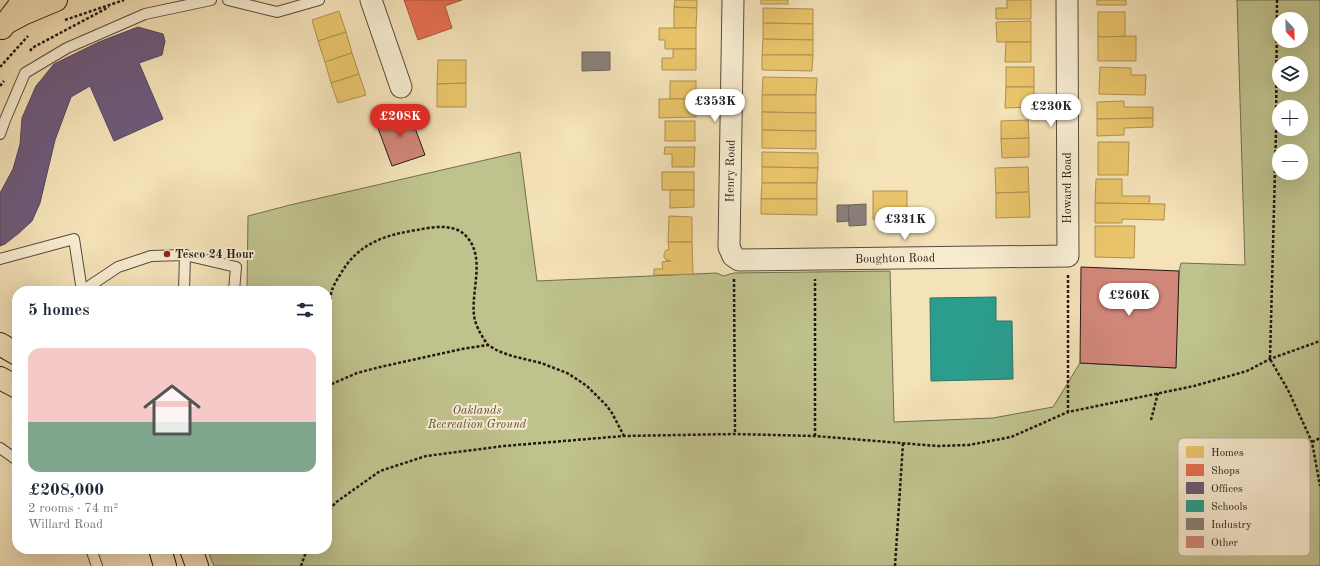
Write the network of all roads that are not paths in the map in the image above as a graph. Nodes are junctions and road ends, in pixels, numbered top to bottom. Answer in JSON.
{"nodes":[{"id":1,"x":20,"y":0,"type":"edge"},
{"id":2,"x":56,"y":0,"type":"edge"},
{"id":3,"x":211,"y":0,"type":"edge"},
{"id":4,"x":228,"y":0,"type":"edge"},
{"id":5,"x":319,"y":0,"type":"edge"},
{"id":6,"x":372,"y":0,"type":"edge"},
{"id":7,"x":733,"y":0,"type":"edge"},
{"id":8,"x":1067,"y":0,"type":"edge"},
{"id":9,"x":3,"y":26,"type":"edge"},
{"id":10,"x":401,"y":88,"type":"dead end"},
{"id":11,"x":0,"y":134,"type":"edge"},
{"id":12,"x":731,"y":251,"type":"joint"},
{"id":13,"x":185,"y":256,"type":"junction"},
{"id":14,"x":1068,"y":256,"type":"joint"},
{"id":15,"x":0,"y":259,"type":"edge"},
{"id":16,"x":81,"y":286,"type":"edge"},
{"id":17,"x":90,"y":286,"type":"edge"},
{"id":18,"x":184,"y":286,"type":"edge"},
{"id":19,"x":234,"y":286,"type":"edge"},
{"id":20,"x":0,"y":344,"type":"edge"},
{"id":21,"x":12,"y":351,"type":"edge"},
{"id":22,"x":0,"y":378,"type":"edge"},
{"id":23,"x":12,"y":384,"type":"edge"},
{"id":24,"x":0,"y":448,"type":"edge"},
{"id":25,"x":12,"y":456,"type":"edge"},
{"id":26,"x":93,"y":554,"type":"edge"},
{"id":27,"x":161,"y":554,"type":"edge"},
{"id":28,"x":193,"y":554,"type":"edge"},
{"id":29,"x":97,"y":566,"type":"edge"},
{"id":30,"x":165,"y":566,"type":"edge"},
{"id":31,"x":197,"y":566,"type":"edge"}],
"edges":[{"from":1,"to":9,"type":"main road"},
{"from":2,"to":9,"type":"main road"},
{"from":3,"to":11,"type":"lane"},
{"from":4,"to":5,"type":"lane"},
{"from":6,"to":10,"type":"street"},
{"from":7,"to":12,"type":"street","name":"Henry Road"},
{"from":8,"to":14,"type":"street","name":"Howard Road"},
{"from":12,"to":14,"type":"street","name":"Boughton Road"},
{"from":13,"to":17,"type":"lane"},
{"from":13,"to":18,"type":"lane"},
{"from":13,"to":19,"type":"lane"},
{"from":15,"to":16,"type":"lane"},
{"from":20,"to":21,"type":"main road"},
{"from":22,"to":23,"type":"main road"},
{"from":24,"to":25,"type":"lane"},
{"from":26,"to":29,"type":"lane"},
{"from":27,"to":30,"type":"main road"},
{"from":28,"to":31,"type":"main road"}]}
